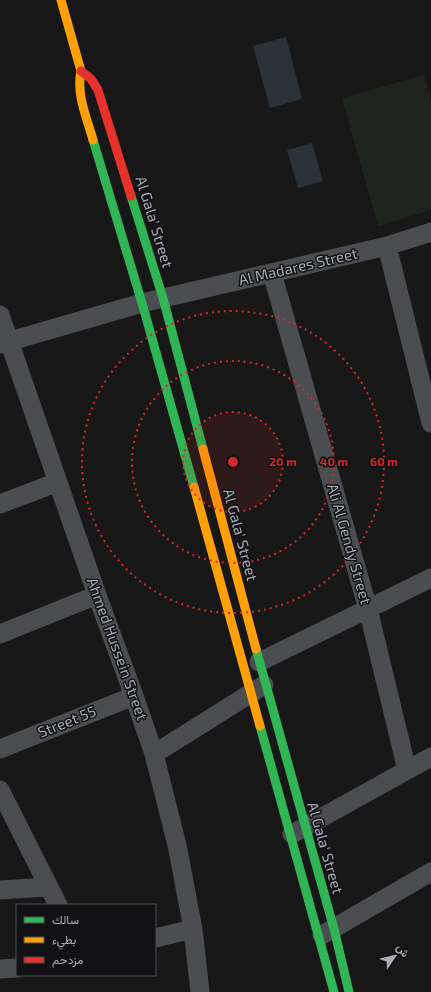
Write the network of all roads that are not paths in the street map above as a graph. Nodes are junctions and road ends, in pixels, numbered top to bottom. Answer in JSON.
{"nodes":[{"id":1,"x":61,"y":0,"type":"edge"},
{"id":2,"x":81,"y":71,"type":"junction"},
{"id":3,"x":431,"y":232,"type":"edge"},
{"id":4,"x":387,"y":246,"type":"junction"},
{"id":5,"x":272,"y":273,"type":"junction"},
{"id":6,"x":163,"y":298,"type":"junction"},
{"id":7,"x":142,"y":303,"type":"junction"},
{"id":8,"x":0,"y":315,"type":"edge"},
{"id":9,"x":5,"y":342,"type":"edge"},
{"id":10,"x":431,"y":423,"type":"edge"},
{"id":11,"x":58,"y":482,"type":"junction"},
{"id":12,"x":0,"y":504,"type":"edge"},
{"id":13,"x":431,"y":578,"type":"edge"},
{"id":14,"x":97,"y":596,"type":"junction"},
{"id":15,"x":368,"y":609,"type":"junction"},
{"id":16,"x":0,"y":634,"type":"edge"},
{"id":17,"x":259,"y":662,"type":"junction"},
{"id":18,"x":258,"y":688,"type":"junction"},
{"id":19,"x":134,"y":696,"type":"junction"},
{"id":20,"x":0,"y":749,"type":"edge"},
{"id":21,"x":154,"y":754,"type":"junction"},
{"id":22,"x":431,"y":757,"type":"edge"},
{"id":23,"x":407,"y":770,"type":"junction"},
{"id":24,"x":0,"y":790,"type":"edge"},
{"id":25,"x":4,"y":809,"type":"edge"},
{"id":26,"x":298,"y":831,"type":"junction"},
{"id":27,"x":430,"y":874,"type":"edge"},
{"id":28,"x":49,"y":887,"type":"junction"},
{"id":29,"x":0,"y":890,"type":"edge"},
{"id":30,"x":58,"y":904,"type":"edge"},
{"id":31,"x":193,"y":929,"type":"junction"},
{"id":32,"x":326,"y":932,"type":"junction"},
{"id":33,"x":156,"y":938,"type":"edge"},
{"id":34,"x":16,"y":968,"type":"edge"},
{"id":35,"x":0,"y":969,"type":"edge"},
{"id":36,"x":200,"y":992,"type":"edge"},
{"id":37,"x":334,"y":992,"type":"edge"},
{"id":38,"x":349,"y":992,"type":"edge"}],
"edges":[{"from":1,"to":2,"type":"street","name":"Al Gala' Street"},
{"from":2,"to":6,"type":"street","name":"Al Gala' Street"},
{"from":2,"to":7,"type":"street","name":"Al Gala' Street"},
{"from":3,"to":4,"type":"street","name":"Al Madares Street"},
{"from":4,"to":5,"type":"street","name":"Al Madares Street"},
{"from":4,"to":10,"type":"street"},
{"from":5,"to":6,"type":"street","name":"Al Madares Street"},
{"from":5,"to":15,"type":"street","name":"Ali Al Gendy Street"},
{"from":6,"to":7,"type":"street","name":"Al Madares Street"},
{"from":6,"to":17,"type":"street","name":"Al Gala' Street"},
{"from":7,"to":9,"type":"street","name":"Al Madares Street"},
{"from":7,"to":18,"type":"street","name":"Al Gala' Street"},
{"from":8,"to":9,"type":"street","name":"Ahmed Hussein Street"},
{"from":9,"to":11,"type":"street","name":"Ahmed Hussein Street"},
{"from":11,"to":12,"type":"street"},
{"from":11,"to":14,"type":"street","name":"Ahmed Hussein Street"},
{"from":13,"to":15,"type":"street"},
{"from":14,"to":16,"type":"street"},
{"from":14,"to":19,"type":"street","name":"Ahmed Hussein Street"},
{"from":15,"to":17,"type":"street"},
{"from":15,"to":23,"type":"street","name":"Ali Al Gendy Street"},
{"from":17,"to":18,"type":"street","name":"Al Gala' Street"},
{"from":18,"to":21,"type":"street"},
{"from":18,"to":26,"type":"street","name":"Al Gala' Street"},
{"from":18,"to":26,"type":"street","name":"Al Gala' Street"},
{"from":19,"to":20,"type":"street","name":"Street 55"},
{"from":19,"to":21,"type":"street","name":"Ahmed Hussein Street"},
{"from":21,"to":31,"type":"street","name":"Ahmed Hussein Street"},
{"from":22,"to":23,"type":"street"},
{"from":23,"to":26,"type":"street"},
{"from":24,"to":25,"type":"street"},
{"from":25,"to":28,"type":"street"},
{"from":26,"to":32,"type":"street","name":"Al Gala' Street"},
{"from":26,"to":32,"type":"street","name":"Al Gala' Street"},
{"from":27,"to":32,"type":"street"},
{"from":28,"to":29,"type":"street"},
{"from":28,"to":30,"type":"street"},
{"from":31,"to":33,"type":"street"},
{"from":31,"to":36,"type":"street","name":"Ahmed Hussein Street"},
{"from":32,"to":37,"type":"street","name":"Al Gala' Street"},
{"from":32,"to":38,"type":"street","name":"Al Gala' Street"},
{"from":34,"to":35,"type":"street"}]}
